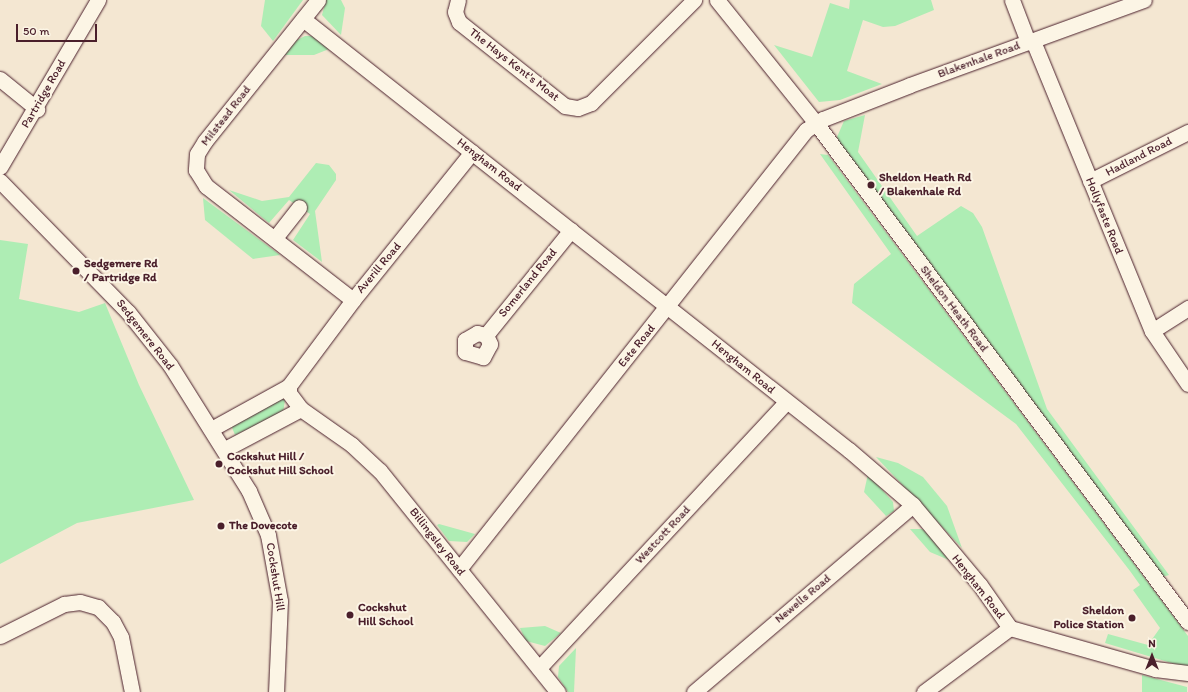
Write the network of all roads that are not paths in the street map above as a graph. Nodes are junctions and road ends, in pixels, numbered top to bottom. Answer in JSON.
{"nodes":[{"id":1,"x":98,"y":0,"type":"edge"},
{"id":2,"x":318,"y":0,"type":"edge"},
{"id":3,"x":458,"y":0,"type":"edge"},
{"id":4,"x":694,"y":0,"type":"edge"},
{"id":5,"x":717,"y":0,"type":"edge"},
{"id":6,"x":1012,"y":0,"type":"edge"},
{"id":7,"x":1144,"y":0,"type":"edge"},
{"id":8,"x":303,"y":19,"type":"junction"},
{"id":9,"x":1030,"y":41,"type":"junction"},
{"id":10,"x":0,"y":79,"type":"edge"},
{"id":11,"x":37,"y":109,"type":"junction"},
{"id":12,"x":815,"y":122,"type":"junction"},
{"id":13,"x":1188,"y":132,"type":"edge"},
{"id":14,"x":472,"y":152,"type":"junction"},
{"id":15,"x":0,"y":167,"type":"edge"},
{"id":16,"x":0,"y":181,"type":"edge"},
{"id":17,"x":1090,"y":181,"type":"junction"},
{"id":18,"x":299,"y":207,"type":"dead end"},
{"id":19,"x":571,"y":230,"type":"junction"},
{"id":20,"x":274,"y":238,"type":"junction"},
{"id":21,"x":353,"y":300,"type":"junction"},
{"id":22,"x":668,"y":306,"type":"junction"},
{"id":23,"x":1188,"y":308,"type":"edge"},
{"id":24,"x":1152,"y":331,"type":"junction"},
{"id":25,"x":486,"y":335,"type":"dead end"},
{"id":26,"x":1188,"y":384,"type":"edge"},
{"id":27,"x":289,"y":386,"type":"junction"},
{"id":28,"x":786,"y":402,"type":"junction"},
{"id":29,"x":301,"y":409,"type":"junction"},
{"id":30,"x":212,"y":428,"type":"junction"},
{"id":31,"x":225,"y":449,"type":"junction"},
{"id":32,"x":913,"y":506,"type":"junction"},
{"id":33,"x":458,"y":569,"type":"junction"},
{"id":34,"x":1188,"y":622,"type":"edge"},
{"id":35,"x":1010,"y":628,"type":"junction"},
{"id":36,"x":0,"y":636,"type":"edge"},
{"id":37,"x":539,"y":668,"type":"junction"},
{"id":38,"x":1188,"y":673,"type":"edge"},
{"id":39,"x":132,"y":692,"type":"edge"},
{"id":40,"x":276,"y":692,"type":"edge"},
{"id":41,"x":558,"y":692,"type":"edge"},
{"id":42,"x":694,"y":692,"type":"edge"},
{"id":43,"x":924,"y":692,"type":"edge"}],
"edges":[{"from":1,"to":11,"type":"street","name":"Partridge Road"},
{"from":2,"to":8,"type":"street","name":"Milstead Road"},
{"from":3,"to":4,"type":"street","name":"The Hays Kent's Moat"},
{"from":5,"to":12,"type":"street","name":"Sheldon Heath Road"},
{"from":6,"to":9,"type":"street","name":"Hollyfaste Road"},
{"from":7,"to":9,"type":"street","name":"Blakenhale Road"},
{"from":8,"to":14,"type":"street","name":"Hengham Road"},
{"from":8,"to":20,"type":"street","name":"Milstead Road"},
{"from":9,"to":12,"type":"street","name":"Blakenhale Road"},
{"from":9,"to":17,"type":"street","name":"Hollyfaste Road"},
{"from":10,"to":11,"type":"street"},
{"from":11,"to":15,"type":"street","name":"Partridge Road"},
{"from":12,"to":22,"type":"street","name":"Este Road"},
{"from":12,"to":34,"type":"street","name":"Sheldon Heath Road"},
{"from":13,"to":17,"type":"street","name":"Hadland Road"},
{"from":14,"to":19,"type":"street","name":"Hengham Road"},
{"from":14,"to":21,"type":"street","name":"Averill Road"},
{"from":16,"to":30,"type":"street","name":"Sedgemere Road"},
{"from":17,"to":24,"type":"street","name":"Hollyfaste Road"},
{"from":18,"to":20,"type":"street"},
{"from":19,"to":22,"type":"street","name":"Hengham Road"},
{"from":19,"to":25,"type":"street","name":"Somerland Road"},
{"from":20,"to":21,"type":"street","name":"Milstead Road"},
{"from":21,"to":27,"type":"street","name":"Averill Road"},
{"from":22,"to":28,"type":"street","name":"Hengham Road"},
{"from":22,"to":33,"type":"street","name":"Este Road"},
{"from":23,"to":24,"type":"street"},
{"from":24,"to":26,"type":"street","name":"Hollyfaste Road"},
{"from":27,"to":29,"type":"street"},
{"from":27,"to":30,"type":"street","name":"Averill Road"},
{"from":28,"to":32,"type":"street","name":"Hengham Road"},
{"from":28,"to":37,"type":"street","name":"Westcott Road"},
{"from":29,"to":31,"type":"street"},
{"from":29,"to":33,"type":"street","name":"Billingsley Road"},
{"from":30,"to":31,"type":"street","name":"Cockshut Hill"},
{"from":31,"to":40,"type":"street","name":"Cockshut Hill"},
{"from":32,"to":35,"type":"street","name":"Hengham Road"},
{"from":32,"to":42,"type":"street","name":"Newells Road"},
{"from":33,"to":37,"type":"street","name":"Billingsley Road"},
{"from":35,"to":38,"type":"street","name":"Hengham Road"},
{"from":35,"to":43,"type":"street"},
{"from":36,"to":39,"type":"street"},
{"from":37,"to":41,"type":"street","name":"Billingsley Road"}]}
